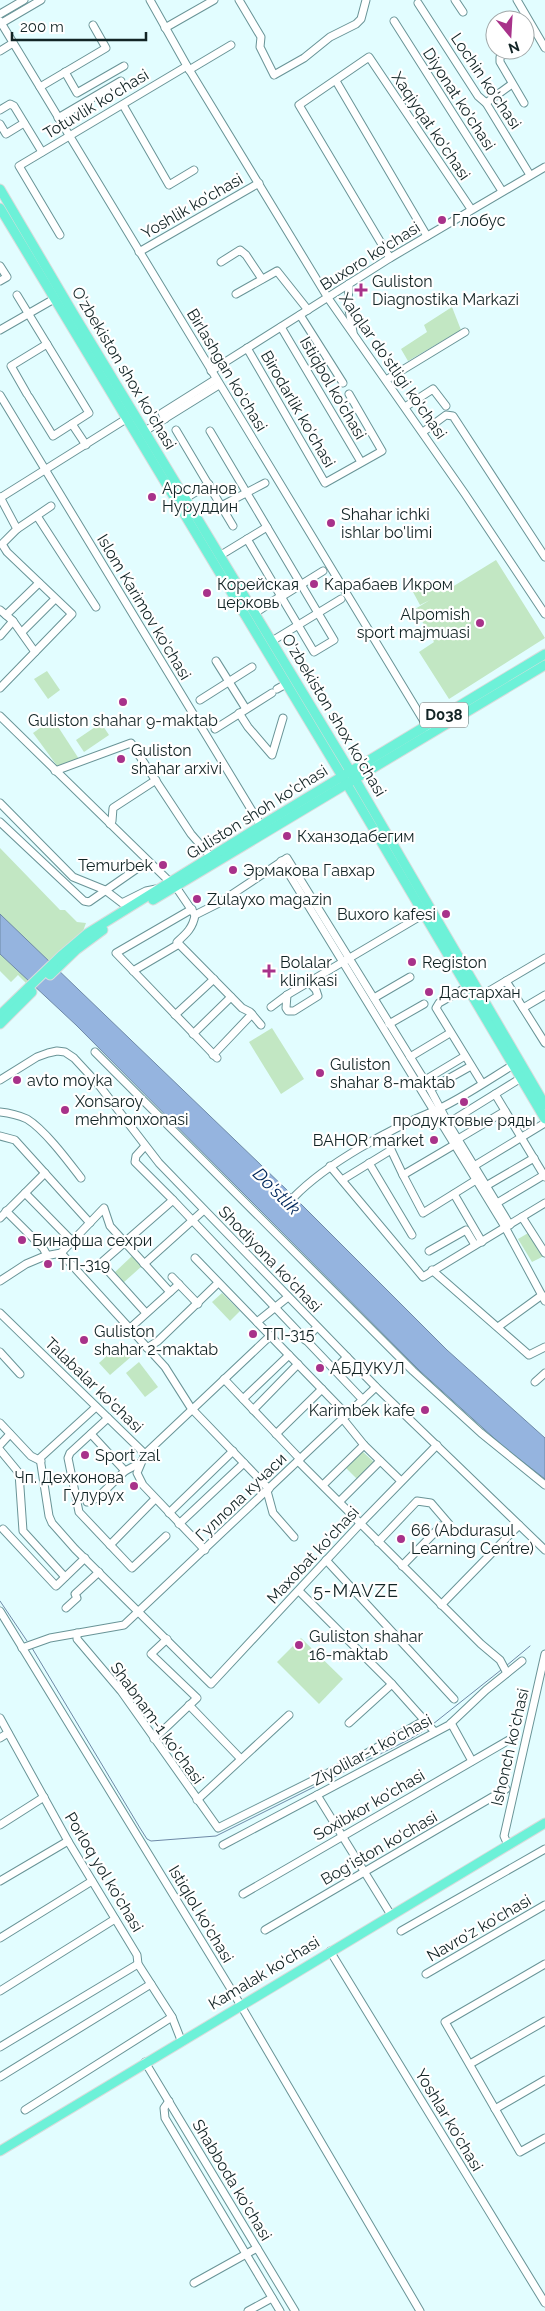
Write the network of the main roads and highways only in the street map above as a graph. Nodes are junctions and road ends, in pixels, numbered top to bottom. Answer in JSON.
{"nodes":[{"id":1,"x":0,"y":189,"type":"edge"},
{"id":2,"x":2,"y":214,"type":"edge"},
{"id":3,"x":545,"y":654,"type":"edge"},
{"id":4,"x":545,"y":665,"type":"edge"},
{"id":5,"x":429,"y":729,"type":"junction"},
{"id":6,"x":339,"y":762,"type":"junction"},
{"id":7,"x":349,"y":778,"type":"junction"},
{"id":8,"x":359,"y":795,"type":"junction"},
{"id":9,"x":263,"y":830,"type":"junction"},
{"id":10,"x":173,"y":885,"type":"junction"},
{"id":11,"x":63,"y":958,"type":"junction"},
{"id":12,"x":29,"y":991,"type":"junction"},
{"id":13,"x":478,"y":998,"type":"junction"},
{"id":14,"x":0,"y":1015,"type":"edge"},
{"id":15,"x":0,"y":1024,"type":"edge"},
{"id":16,"x":545,"y":1105,"type":"edge"},
{"id":17,"x":545,"y":1119,"type":"edge"},
{"id":18,"x":545,"y":1823,"type":"edge"},
{"id":19,"x":0,"y":2151,"type":"edge"}],
"edges":[{"from":1,"to":6,"type":"main road","name":"O'zbekiston shox ko'chasi"},
{"from":2,"to":6,"type":"main road","name":"O'zbekiston shox ko'chasi"},
{"from":3,"to":5,"type":"main road","name":"Guliston shoh ko'chasi","number":"D038"},
{"from":4,"to":5,"type":"main road","name":"Guliston shoh ko'chasi","number":"D038"},
{"from":5,"to":7,"type":"main road","name":"Guliston shoh ko'chasi","number":"D038"},
{"from":6,"to":7,"type":"main road","name":"O'zbekiston shox ko'chasi"},
{"from":7,"to":8,"type":"main road","name":"O'zbekiston shox ko'chasi"},
{"from":7,"to":9,"type":"main road","name":"Guliston shoh ko'chasi"},
{"from":8,"to":13,"type":"main road","name":"O'zbekiston shox ko'chasi"},
{"from":8,"to":13,"type":"main road","name":"O'zbekiston shox ko'chasi"},
{"from":9,"to":10,"type":"main road","name":"Guliston shoh ko'chasi"},
{"from":9,"to":10,"type":"main road","name":"Guliston shoh ko'chasi"},
{"from":10,"to":11,"type":"main road","name":"Guliston shoh ko'chasi"},
{"from":10,"to":11,"type":"main road","name":"Guliston shoh ko'chasi"},
{"from":11,"to":12,"type":"main road","name":"Guliston shoh ko'chasi"},
{"from":12,"to":14,"type":"main road","name":"Guliston shoh ko'chasi"},
{"from":12,"to":15,"type":"main road","name":"Guliston shoh ko'chasi"},
{"from":13,"to":16,"type":"main road","name":"O'zbekiston shox ko'chasi"},
{"from":13,"to":17,"type":"main road","name":"O'zbekiston shox ko'chasi"},
{"from":18,"to":19,"type":"main road","name":"Kamalak ko'chasi"}]}
